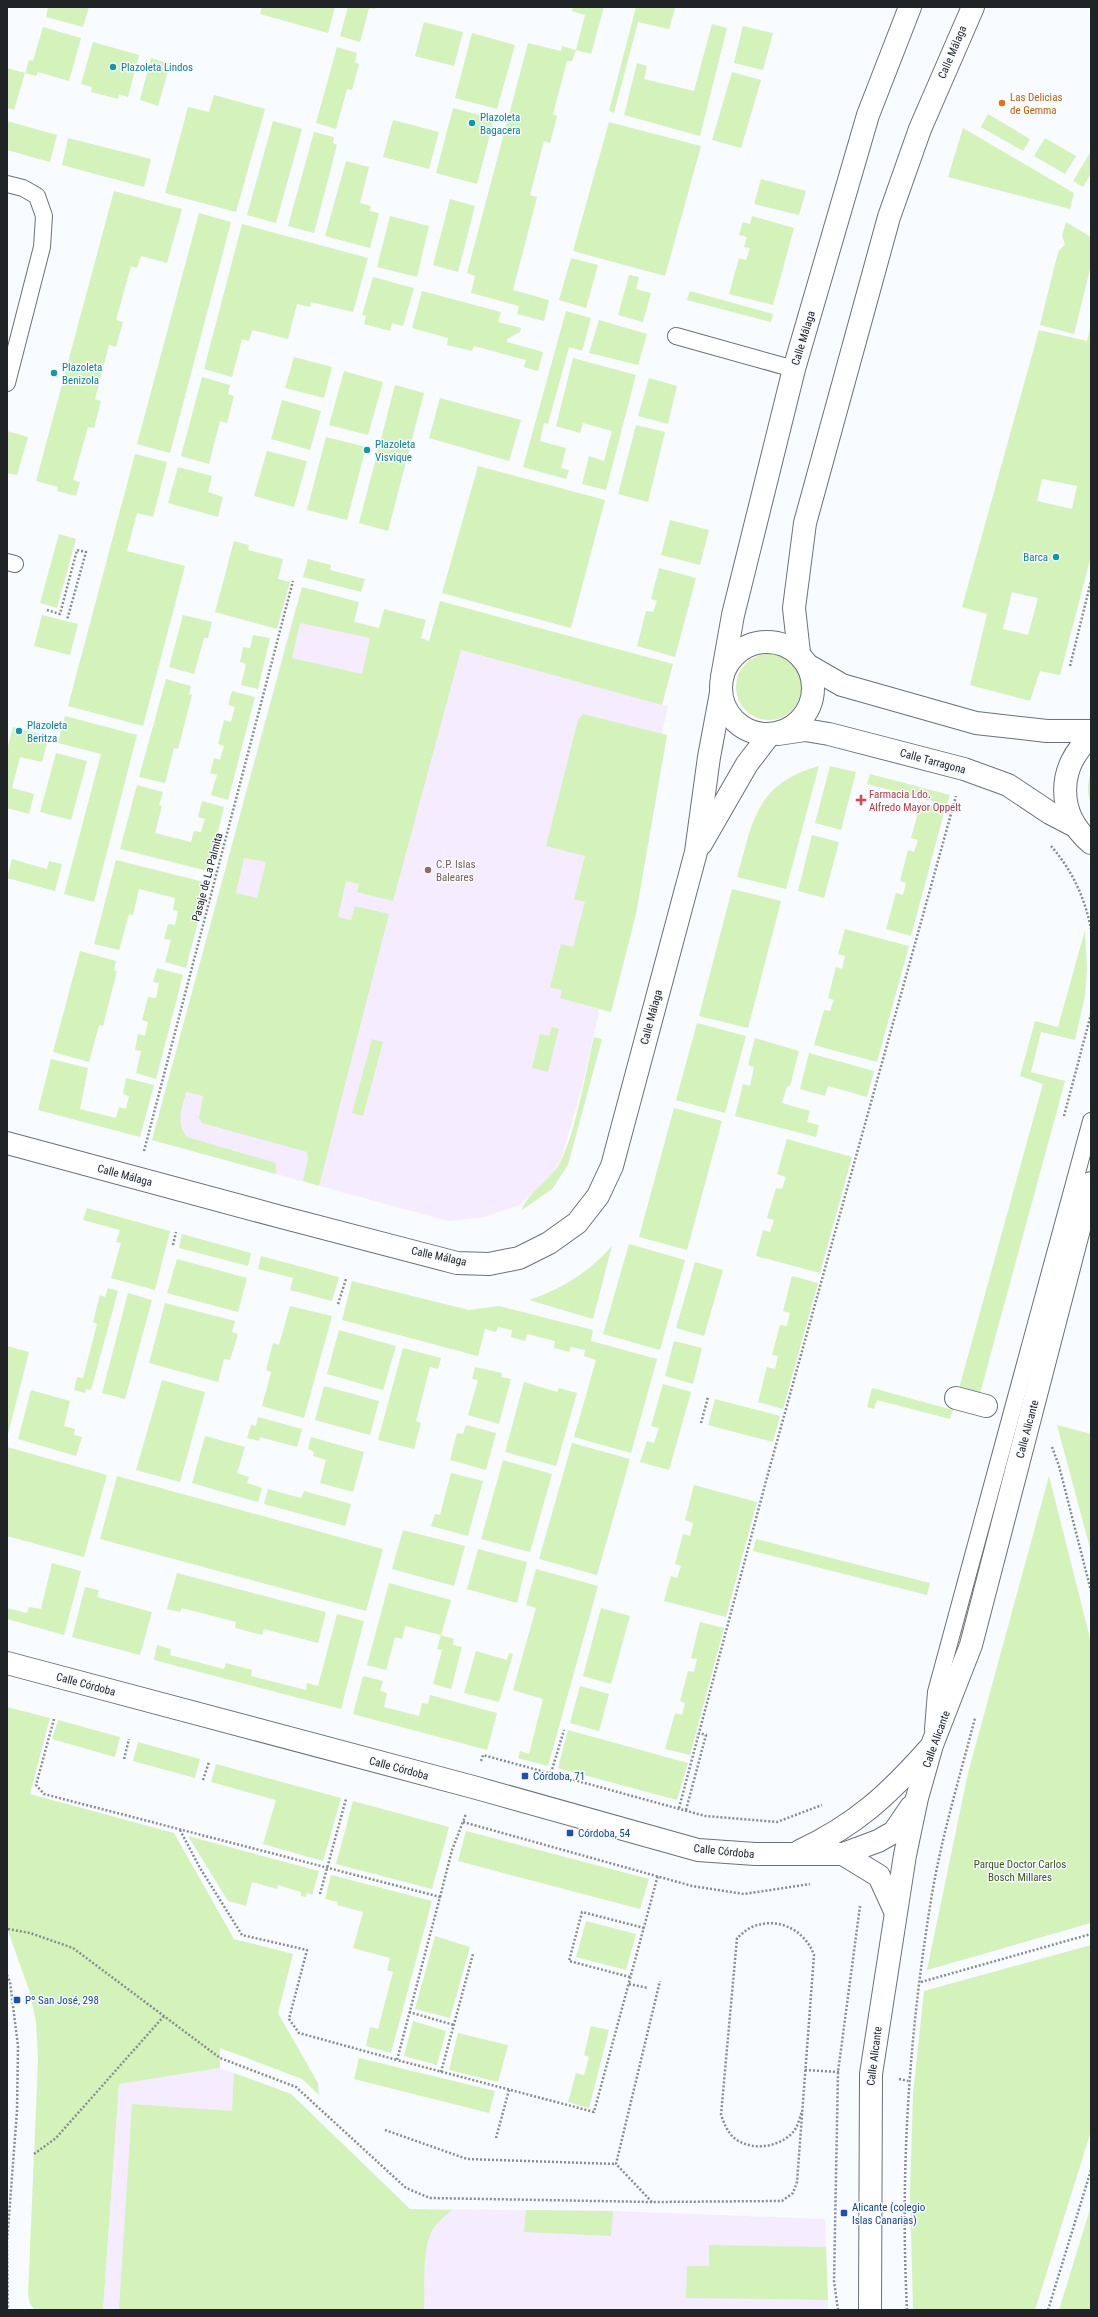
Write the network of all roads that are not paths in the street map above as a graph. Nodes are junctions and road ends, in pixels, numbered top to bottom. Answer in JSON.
{"nodes":[{"id":1,"x":973,"y":7,"type":"edge"},
{"id":2,"x":906,"y":8,"type":"edge"},
{"id":3,"x":7,"y":184,"type":"edge"},
{"id":4,"x":676,"y":336,"type":"dead end"},
{"id":5,"x":794,"y":369,"type":"junction"},
{"id":6,"x":7,"y":384,"type":"edge"},
{"id":7,"x":804,"y":660,"type":"junction"},
{"id":8,"x":721,"y":685,"type":"junction"},
{"id":9,"x":1091,"y":732,"type":"edge"},
{"id":10,"x":774,"y":734,"type":"junction"},
{"id":11,"x":1091,"y":737,"type":"edge"},
{"id":12,"x":1082,"y":834,"type":"edge"},
{"id":13,"x":696,"y":852,"type":"junction"},
{"id":14,"x":1091,"y":859,"type":"edge"},
{"id":15,"x":1091,"y":1121,"type":"edge"},
{"id":16,"x":7,"y":1142,"type":"edge"},
{"id":17,"x":1091,"y":1183,"type":"edge"},
{"id":18,"x":956,"y":1398,"type":"dead end"},
{"id":19,"x":986,"y":1406,"type":"dead end"},
{"id":20,"x":7,"y":1663,"type":"edge"},
{"id":21,"x":932,"y":1745,"type":"junction"},
{"id":22,"x":917,"y":1798,"type":"junction"},
{"id":23,"x":850,"y":1824,"type":"junction"},
{"id":24,"x":894,"y":1832,"type":"junction"},
{"id":25,"x":794,"y":1854,"type":"junction"},
{"id":26,"x":843,"y":1854,"type":"junction"},
{"id":27,"x":905,"y":1855,"type":"junction"},
{"id":28,"x":895,"y":1911,"type":"junction"},
{"id":29,"x":870,"y":2310,"type":"edge"}],
"edges":[{"from":1,"to":7,"type":"street","name":"Calle Málaga"},
{"from":2,"to":5,"type":"street","name":"Calle Málaga"},
{"from":3,"to":6,"type":"lane"},
{"from":4,"to":5,"type":"lane"},
{"from":5,"to":8,"type":"street","name":"Calle Málaga"},
{"from":7,"to":8,"type":"street"},
{"from":7,"to":9,"type":"street"},
{"from":7,"to":10,"type":"street"},
{"from":8,"to":10,"type":"street"},
{"from":8,"to":13,"type":"street","name":"Calle Málaga"},
{"from":10,"to":12,"type":"street","name":"Calle Tarragona"},
{"from":10,"to":13,"type":"street","name":"Calle Málaga"},
{"from":11,"to":12,"type":"street"},
{"from":12,"to":14,"type":"street"},
{"from":13,"to":16,"type":"street","name":"Calle Málaga"},
{"from":15,"to":21,"type":"lane"},
{"from":17,"to":21,"type":"street","name":"Calle Alicante"},
{"from":18,"to":19,"type":"street"},
{"from":20,"to":25,"type":"street","name":"Calle Córdoba"},
{"from":21,"to":22,"type":"street","name":"Calle Alicante"},
{"from":21,"to":23,"type":"street","name":"Calle Córdoba"},
{"from":22,"to":24,"type":"street","name":"Calle Córdoba"},
{"from":22,"to":27,"type":"street","name":"Calle Alicante"},
{"from":23,"to":24,"type":"street","name":"Calle Córdoba"},
{"from":23,"to":25,"type":"street","name":"Calle Córdoba"},
{"from":24,"to":26,"type":"street","name":"Calle Córdoba"},
{"from":24,"to":27,"type":"street","name":"Calle Córdoba"},
{"from":25,"to":26,"type":"street","name":"Calle Córdoba"},
{"from":26,"to":28,"type":"street"},
{"from":27,"to":28,"type":"street","name":"Calle Alicante"},
{"from":28,"to":29,"type":"street","name":"Calle Alicante"}]}
